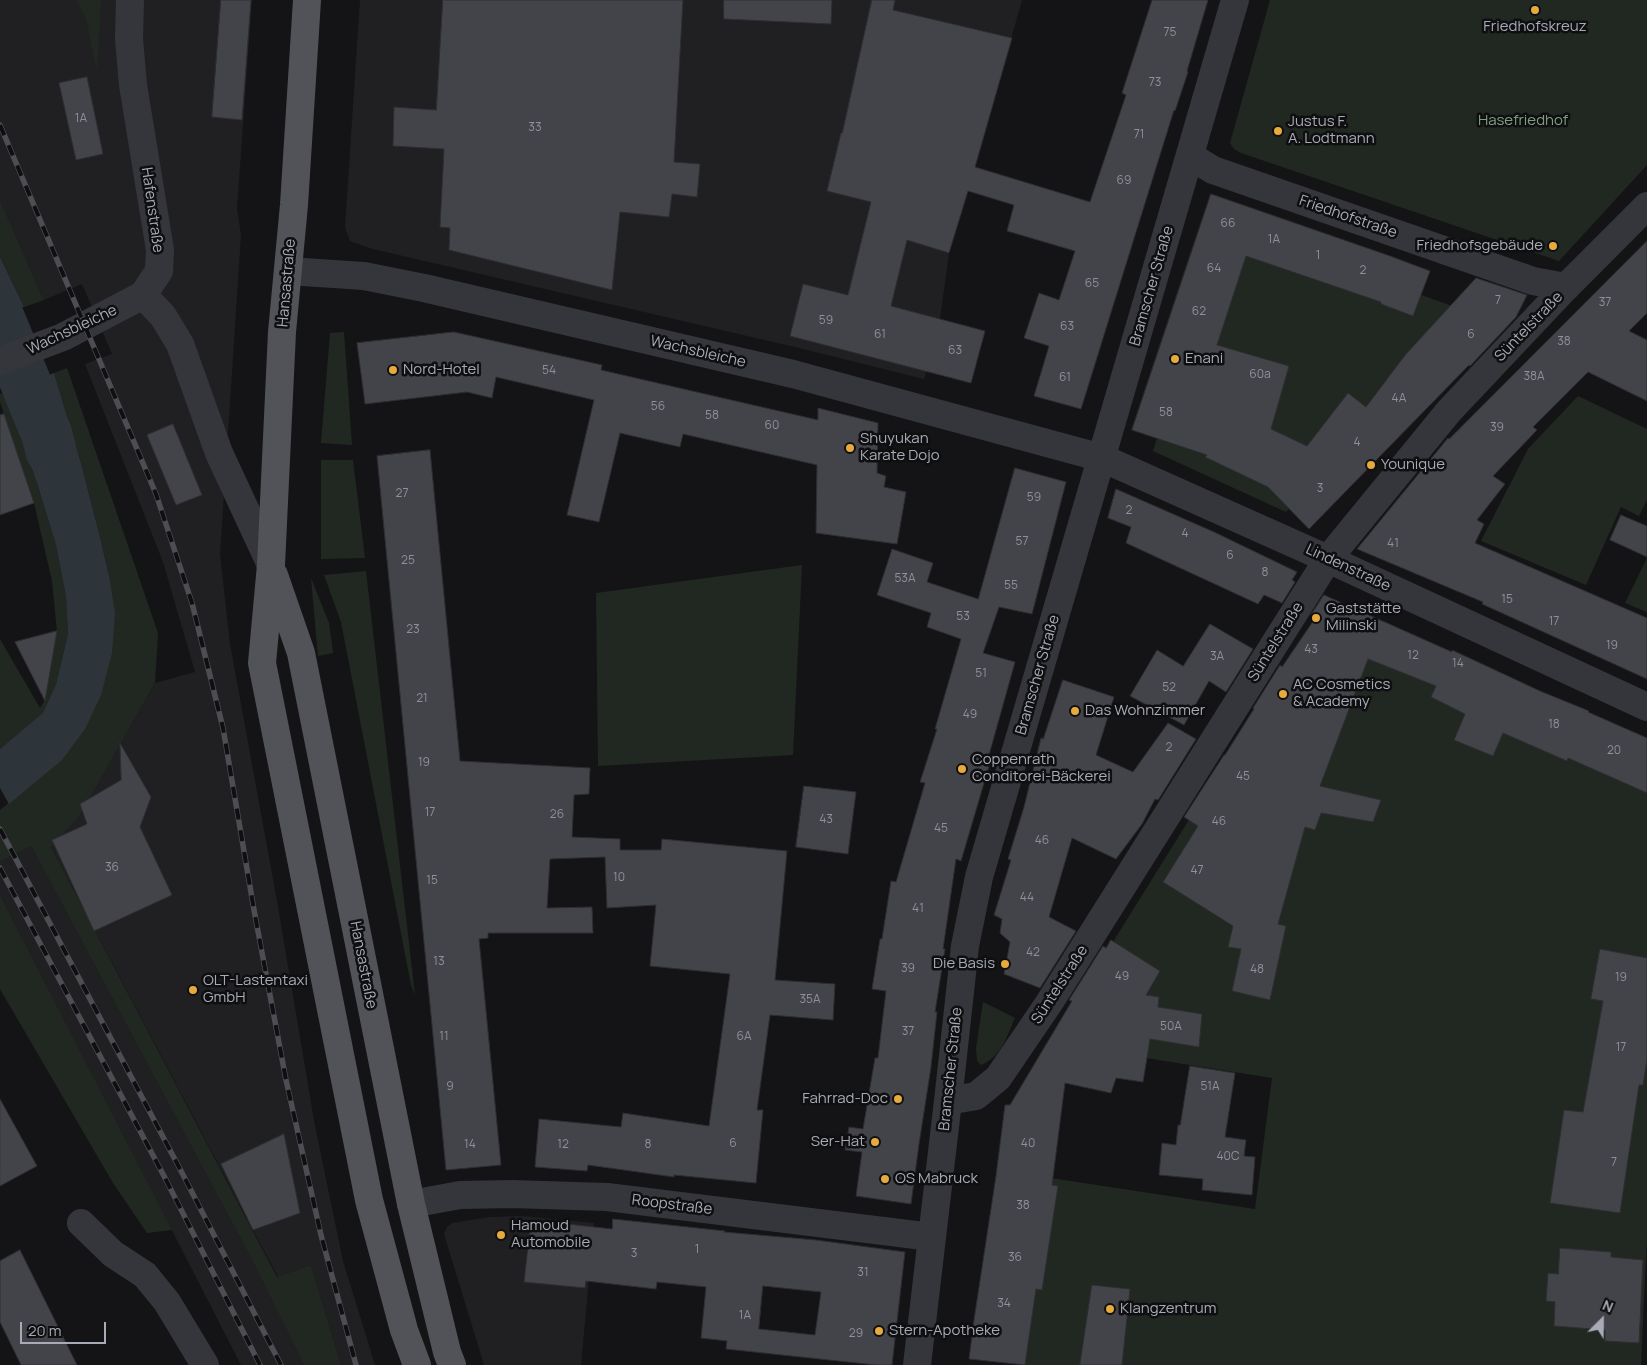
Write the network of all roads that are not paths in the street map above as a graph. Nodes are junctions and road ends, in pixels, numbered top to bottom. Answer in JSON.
{"nodes":[{"id":1,"x":130,"y":0,"type":"edge"},
{"id":2,"x":307,"y":0,"type":"edge"},
{"id":3,"x":1235,"y":0,"type":"edge"},
{"id":4,"x":1190,"y":156,"type":"junction"},
{"id":5,"x":1647,"y":206,"type":"edge"},
{"id":6,"x":288,"y":271,"type":"junction"},
{"id":7,"x":1566,"y":287,"type":"junction"},
{"id":8,"x":143,"y":296,"type":"junction"},
{"id":9,"x":0,"y":361,"type":"edge"},
{"id":10,"x":1102,"y":458,"type":"junction"},
{"id":11,"x":1328,"y":558,"type":"junction"},
{"id":12,"x":271,"y":565,"type":"junction"},
{"id":13,"x":1647,"y":707,"type":"edge"},
{"id":14,"x":948,"y":1101,"type":"junction"},
{"id":15,"x":411,"y":1204,"type":"junction"},
{"id":16,"x":81,"y":1223,"type":"dead end"},
{"id":17,"x":932,"y":1237,"type":"junction"},
{"id":18,"x":205,"y":1365,"type":"edge"},
{"id":19,"x":417,"y":1365,"type":"edge"},
{"id":20,"x":452,"y":1365,"type":"edge"},
{"id":21,"x":917,"y":1365,"type":"edge"}],
"edges":[{"from":1,"to":8,"type":"street","name":"Hafenstraße"},
{"from":2,"to":6,"type":"main road","name":"Hansastraße"},
{"from":3,"to":4,"type":"street","name":"Bramscher Straße"},
{"from":4,"to":7,"type":"street","name":"Friedhofstraße"},
{"from":4,"to":10,"type":"street","name":"Bramscher Straße"},
{"from":5,"to":7,"type":"street","name":"Süntelstraße"},
{"from":6,"to":10,"type":"street","name":"Wachsbleiche"},
{"from":6,"to":12,"type":"main road","name":"Hansastraße"},
{"from":7,"to":11,"type":"street","name":"Süntelstraße"},
{"from":8,"to":9,"type":"street","name":"Wachsbleiche"},
{"from":8,"to":12,"type":"street"},
{"from":10,"to":11,"type":"street","name":"Lindenstraße"},
{"from":10,"to":14,"type":"street","name":"Bramscher Straße"},
{"from":11,"to":13,"type":"street","name":"Lindenstraße"},
{"from":11,"to":14,"type":"street","name":"Süntelstraße"},
{"from":12,"to":15,"type":"main road","name":"Hansastraße"},
{"from":12,"to":19,"type":"main road","name":"Hansastraße"},
{"from":14,"to":17,"type":"street","name":"Bramscher Straße"},
{"from":15,"to":17,"type":"street","name":"Roopstraße"},
{"from":15,"to":20,"type":"main road","name":"Hansastraße"},
{"from":16,"to":18,"type":"street"},
{"from":17,"to":21,"type":"street","name":"Bramscher Straße"}]}
